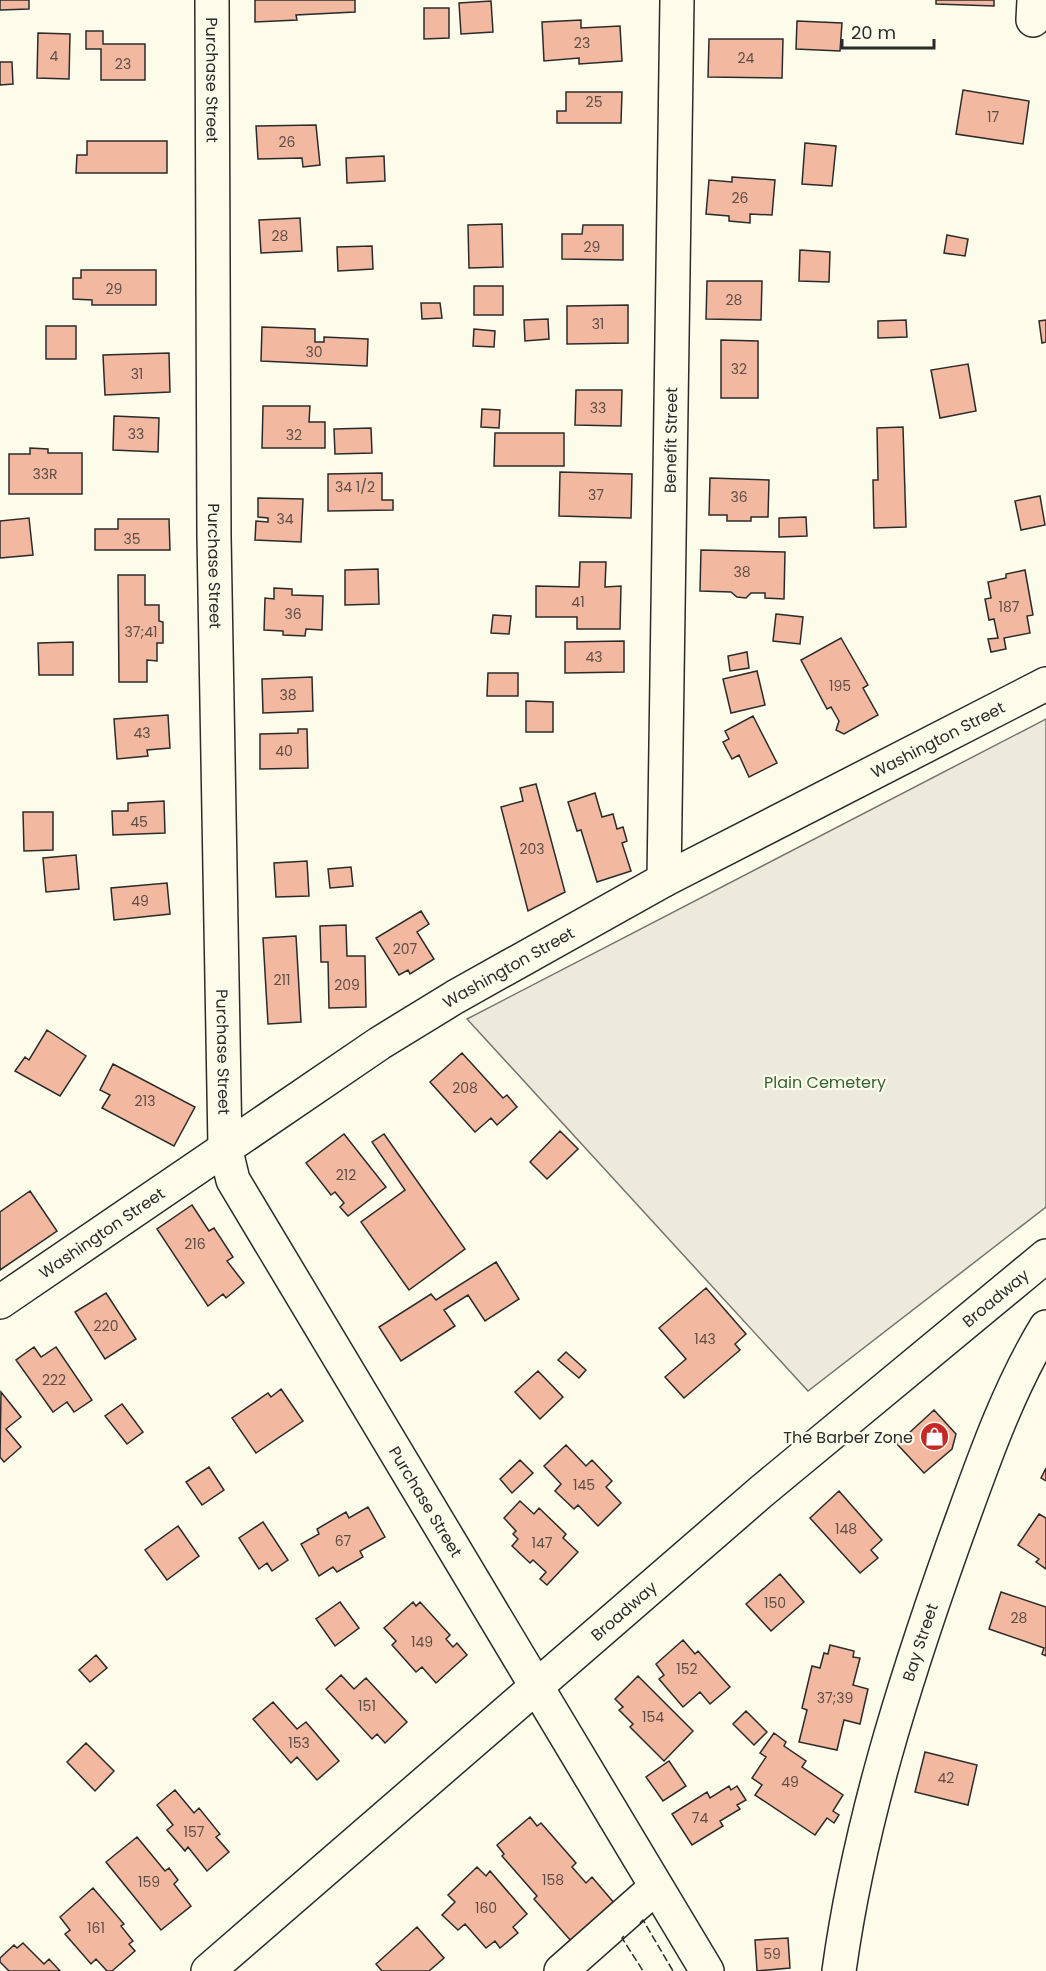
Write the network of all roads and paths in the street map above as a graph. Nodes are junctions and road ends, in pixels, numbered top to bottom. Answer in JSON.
{"nodes":[{"id":1,"x":212,"y":0,"type":"edge"},
{"id":2,"x":677,"y":0,"type":"edge"},
{"id":3,"x":1046,"y":684,"type":"edge"},
{"id":4,"x":664,"y":880,"type":"junction"},
{"id":5,"x":225,"y":1147,"type":"junction"},
{"id":6,"x":1046,"y":1256,"type":"edge"},
{"id":7,"x":0,"y":1302,"type":"edge"},
{"id":8,"x":1046,"y":1327,"type":"edge"},
{"id":9,"x":536,"y":1685,"type":"junction"},
{"id":10,"x":656,"y":1887,"type":"junction"},
{"id":11,"x":208,"y":1971,"type":"edge"},
{"id":12,"x":561,"y":1971,"type":"edge"},
{"id":13,"x":707,"y":1971,"type":"edge"},
{"id":14,"x":839,"y":1971,"type":"edge"}],
"edges":[{"from":1,"to":5,"type":"street","name":"Purchase Street"},
{"from":2,"to":4,"type":"street","name":"Benefit Street"},
{"from":3,"to":4,"type":"street","name":"Washington Street"},
{"from":4,"to":5,"type":"street","name":"Washington Street"},
{"from":5,"to":7,"type":"street","name":"Washington Street"},
{"from":5,"to":9,"type":"street","name":"Purchase Street"},
{"from":6,"to":9,"type":"street","name":"Broadway"},
{"from":8,"to":14,"type":"street","name":"Bay Street"},
{"from":9,"to":10,"type":"street","name":"Purchase Street"},
{"from":9,"to":11,"type":"street","name":"Broadway"},
{"from":10,"to":12,"type":"street"},
{"from":10,"to":13,"type":"street","name":"Purchase Street"}]}
